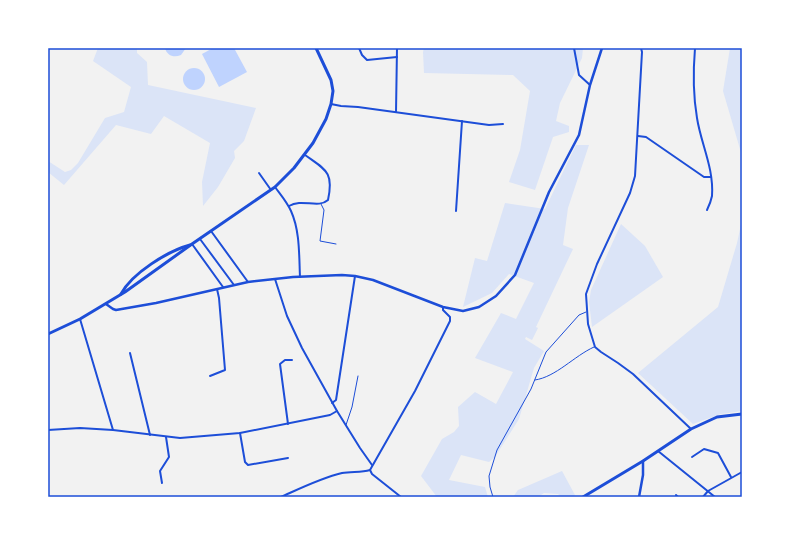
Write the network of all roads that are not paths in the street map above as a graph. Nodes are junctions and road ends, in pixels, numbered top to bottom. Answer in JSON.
{"nodes":[{"id":1,"x":316,"y":48,"type":"edge"},
{"id":2,"x":359,"y":48,"type":"edge"},
{"id":3,"x":397,"y":48,"type":"edge"},
{"id":4,"x":574,"y":48,"type":"edge"},
{"id":5,"x":602,"y":48,"type":"edge"},
{"id":6,"x":641,"y":48,"type":"edge"},
{"id":7,"x":695,"y":48,"type":"edge"},
{"id":8,"x":397,"y":57,"type":"junction"},
{"id":9,"x":590,"y":84,"type":"junction"},
{"id":10,"x":331,"y":104,"type":"junction"},
{"id":11,"x":396,"y":112,"type":"junction"},
{"id":12,"x":462,"y":121,"type":"junction"},
{"id":13,"x":503,"y":124,"type":"dead end"},
{"id":14,"x":638,"y":136,"type":"junction"},
{"id":15,"x":305,"y":155,"type":"junction"},
{"id":16,"x":259,"y":173,"type":"dead end"},
{"id":17,"x":711,"y":177,"type":"junction"},
{"id":18,"x":275,"y":187,"type":"junction"},
{"id":19,"x":271,"y":190,"type":"junction"},
{"id":20,"x":321,"y":204,"type":"junction"},
{"id":21,"x":288,"y":206,"type":"junction"},
{"id":22,"x":707,"y":210,"type":"dead end"},
{"id":23,"x":456,"y":211,"type":"dead end"},
{"id":24,"x":211,"y":231,"type":"junction"},
{"id":25,"x":200,"y":238,"type":"junction"},
{"id":26,"x":192,"y":244,"type":"junction"},
{"id":27,"x":336,"y":244,"type":"dead end"},
{"id":28,"x":354,"y":276,"type":"junction"},
{"id":29,"x":300,"y":277,"type":"junction"},
{"id":30,"x":274,"y":278,"type":"junction"},
{"id":31,"x":248,"y":282,"type":"junction"},
{"id":32,"x":234,"y":285,"type":"junction"},
{"id":33,"x":223,"y":287,"type":"junction"},
{"id":34,"x":218,"y":288,"type":"junction"},
{"id":35,"x":121,"y":294,"type":"junction"},
{"id":36,"x":106,"y":304,"type":"junction"},
{"id":37,"x":443,"y":307,"type":"junction"},
{"id":38,"x":587,"y":312,"type":"junction"},
{"id":39,"x":80,"y":319,"type":"junction"},
{"id":40,"x":48,"y":334,"type":"edge"},
{"id":41,"x":595,"y":347,"type":"junction"},
{"id":42,"x":130,"y":353,"type":"dead end"},
{"id":43,"x":292,"y":360,"type":"dead end"},
{"id":44,"x":210,"y":376,"type":"dead end"},
{"id":45,"x":358,"y":376,"type":"dead end"},
{"id":46,"x":534,"y":380,"type":"junction"},
{"id":47,"x":332,"y":403,"type":"junction"},
{"id":48,"x":337,"y":411,"type":"junction"},
{"id":49,"x":742,"y":414,"type":"edge"},
{"id":50,"x":288,"y":424,"type":"junction"},
{"id":51,"x":346,"y":426,"type":"junction"},
{"id":52,"x":691,"y":429,"type":"junction"},
{"id":53,"x":48,"y":430,"type":"edge"},
{"id":54,"x":113,"y":430,"type":"junction"},
{"id":55,"x":240,"y":433,"type":"junction"},
{"id":56,"x":150,"y":435,"type":"junction"},
{"id":57,"x":166,"y":437,"type":"junction"},
{"id":58,"x":658,"y":451,"type":"junction"},
{"id":59,"x":692,"y":457,"type":"dead end"},
{"id":60,"x":288,"y":458,"type":"dead end"},
{"id":61,"x":643,"y":461,"type":"junction"},
{"id":62,"x":372,"y":465,"type":"junction"},
{"id":63,"x":370,"y":470,"type":"junction"},
{"id":64,"x":742,"y":472,"type":"edge"},
{"id":65,"x":731,"y":477,"type":"junction"},
{"id":66,"x":162,"y":483,"type":"dead end"},
{"id":67,"x":708,"y":491,"type":"junction"},
{"id":68,"x":281,"y":497,"type":"edge"},
{"id":69,"x":400,"y":497,"type":"edge"},
{"id":70,"x":493,"y":497,"type":"edge"},
{"id":71,"x":583,"y":497,"type":"edge"},
{"id":72,"x":639,"y":497,"type":"edge"},
{"id":73,"x":703,"y":497,"type":"edge"},
{"id":74,"x":714,"y":497,"type":"edge"}],
"edges":[{"from":1,"to":10,"type":"main road"},
{"from":2,"to":8,"type":"street"},
{"from":3,"to":8,"type":"street"},
{"from":4,"to":9,"type":"street"},
{"from":5,"to":9,"type":"street"},
{"from":6,"to":14,"type":"street"},
{"from":7,"to":17,"type":"street"},
{"from":8,"to":11,"type":"street"},
{"from":9,"to":37,"type":"street"},
{"from":10,"to":11,"type":"street"},
{"from":10,"to":15,"type":"main road"},
{"from":11,"to":12,"type":"street"},
{"from":12,"to":13,"type":"street"},
{"from":12,"to":23,"type":"street"},
{"from":14,"to":17,"type":"street"},
{"from":14,"to":38,"type":"street"},
{"from":15,"to":18,"type":"main road"},
{"from":15,"to":20,"type":"street"},
{"from":16,"to":19,"type":"street"},
{"from":17,"to":22,"type":"street"},
{"from":18,"to":19,"type":"main road"},
{"from":18,"to":21,"type":"street"},
{"from":19,"to":24,"type":"main road"},
{"from":20,"to":21,"type":"street"},
{"from":20,"to":27,"type":"lane"},
{"from":21,"to":29,"type":"street"},
{"from":24,"to":25,"type":"main road"},
{"from":24,"to":31,"type":"street"},
{"from":25,"to":26,"type":"main road"},
{"from":25,"to":32,"type":"street"},
{"from":26,"to":33,"type":"street"},
{"from":26,"to":35,"type":"main road"},
{"from":26,"to":35,"type":"main road"},
{"from":28,"to":29,"type":"street"},
{"from":28,"to":37,"type":"street"},
{"from":28,"to":47,"type":"street"},
{"from":29,"to":30,"type":"street"},
{"from":30,"to":31,"type":"street"},
{"from":30,"to":47,"type":"street"},
{"from":31,"to":32,"type":"street"},
{"from":32,"to":33,"type":"street"},
{"from":33,"to":34,"type":"street"},
{"from":34,"to":36,"type":"street"},
{"from":34,"to":44,"type":"street"},
{"from":35,"to":36,"type":"main road"},
{"from":36,"to":39,"type":"main road"},
{"from":37,"to":62,"type":"street"},
{"from":38,"to":41,"type":"street"},
{"from":38,"to":46,"type":"lane"},
{"from":39,"to":40,"type":"main road"},
{"from":39,"to":54,"type":"street"},
{"from":41,"to":46,"type":"lane"},
{"from":41,"to":52,"type":"street"},
{"from":42,"to":56,"type":"street"},
{"from":43,"to":50,"type":"street"},
{"from":45,"to":51,"type":"lane"},
{"from":46,"to":70,"type":"lane"},
{"from":47,"to":48,"type":"street"},
{"from":48,"to":50,"type":"street"},
{"from":48,"to":51,"type":"street"},
{"from":49,"to":52,"type":"main road"},
{"from":50,"to":55,"type":"street"},
{"from":51,"to":62,"type":"street"},
{"from":52,"to":58,"type":"main road"},
{"from":53,"to":54,"type":"street"},
{"from":54,"to":56,"type":"street"},
{"from":55,"to":57,"type":"street"},
{"from":55,"to":60,"type":"street"},
{"from":56,"to":57,"type":"street"},
{"from":57,"to":66,"type":"street"},
{"from":58,"to":61,"type":"main road"},
{"from":58,"to":67,"type":"street"},
{"from":59,"to":65,"type":"street"},
{"from":61,"to":71,"type":"main road"},
{"from":61,"to":72,"type":"street"},
{"from":62,"to":63,"type":"street"},
{"from":63,"to":68,"type":"street"},
{"from":63,"to":69,"type":"street"},
{"from":64,"to":65,"type":"street"},
{"from":65,"to":67,"type":"street"},
{"from":67,"to":73,"type":"street"},
{"from":67,"to":74,"type":"street"}]}
